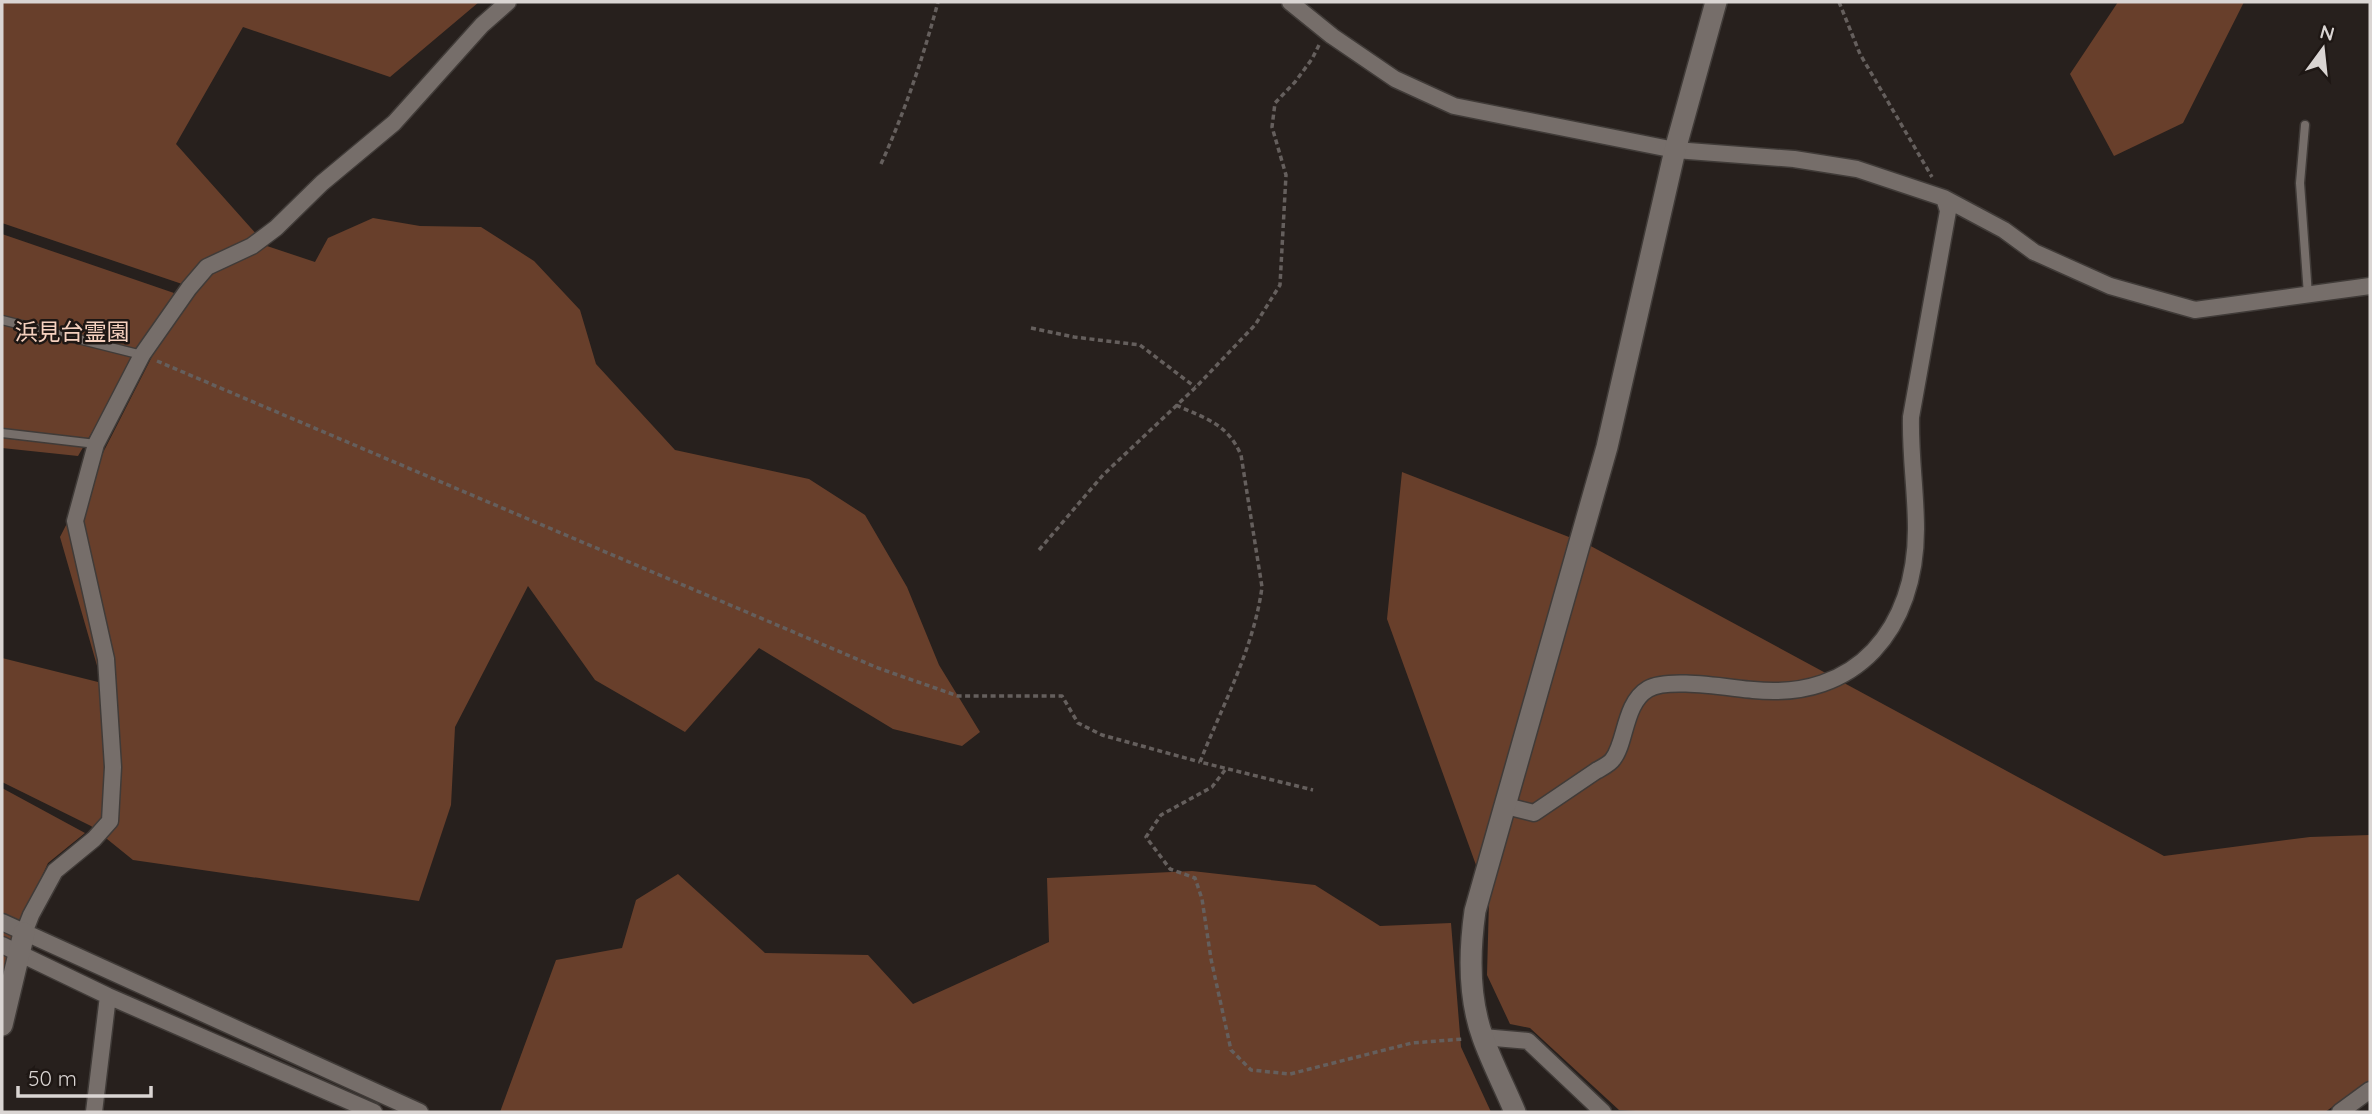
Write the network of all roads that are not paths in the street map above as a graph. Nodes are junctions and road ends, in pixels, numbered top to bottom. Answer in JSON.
{"nodes":[{"id":1,"x":508,"y":2,"type":"edge"},
{"id":2,"x":1290,"y":2,"type":"edge"},
{"id":3,"x":1716,"y":2,"type":"edge"},
{"id":4,"x":2305,"y":125,"type":"dead end"},
{"id":5,"x":1675,"y":150,"type":"junction"},
{"id":6,"x":1944,"y":198,"type":"junction"},
{"id":7,"x":2370,"y":286,"type":"edge"},
{"id":8,"x":2308,"y":295,"type":"junction"},
{"id":9,"x":2,"y":320,"type":"edge"},
{"id":10,"x":142,"y":355,"type":"junction"},
{"id":11,"x":2,"y":433,"type":"edge"},
{"id":12,"x":96,"y":444,"type":"junction"},
{"id":13,"x":1506,"y":806,"type":"junction"},
{"id":14,"x":2,"y":922,"type":"edge"},
{"id":15,"x":15,"y":943,"type":"edge"},
{"id":16,"x":108,"y":996,"type":"junction"},
{"id":17,"x":2,"y":1025,"type":"edge"},
{"id":18,"x":1483,"y":1037,"type":"junction"},
{"id":19,"x":2370,"y":1090,"type":"edge"},
{"id":20,"x":94,"y":1112,"type":"edge"},
{"id":21,"x":374,"y":1112,"type":"edge"},
{"id":22,"x":420,"y":1112,"type":"edge"},
{"id":23,"x":1515,"y":1112,"type":"edge"},
{"id":24,"x":1603,"y":1112,"type":"edge"},
{"id":25,"x":2340,"y":1112,"type":"edge"}],
"edges":[{"from":1,"to":10,"type":"street"},
{"from":2,"to":5,"type":"street"},
{"from":3,"to":5,"type":"street"},
{"from":4,"to":8,"type":"lane"},
{"from":5,"to":6,"type":"street"},
{"from":5,"to":13,"type":"street"},
{"from":6,"to":8,"type":"street"},
{"from":6,"to":13,"type":"street"},
{"from":7,"to":8,"type":"street"},
{"from":9,"to":10,"type":"lane"},
{"from":10,"to":12,"type":"street"},
{"from":11,"to":12,"type":"lane"},
{"from":12,"to":15,"type":"street"},
{"from":13,"to":18,"type":"street"},
{"from":14,"to":15,"type":"street"},
{"from":15,"to":16,"type":"street"},
{"from":15,"to":17,"type":"street"},
{"from":15,"to":22,"type":"street"},
{"from":16,"to":20,"type":"street"},
{"from":16,"to":21,"type":"street"},
{"from":18,"to":23,"type":"street"},
{"from":18,"to":24,"type":"street"},
{"from":19,"to":25,"type":"street"}]}
